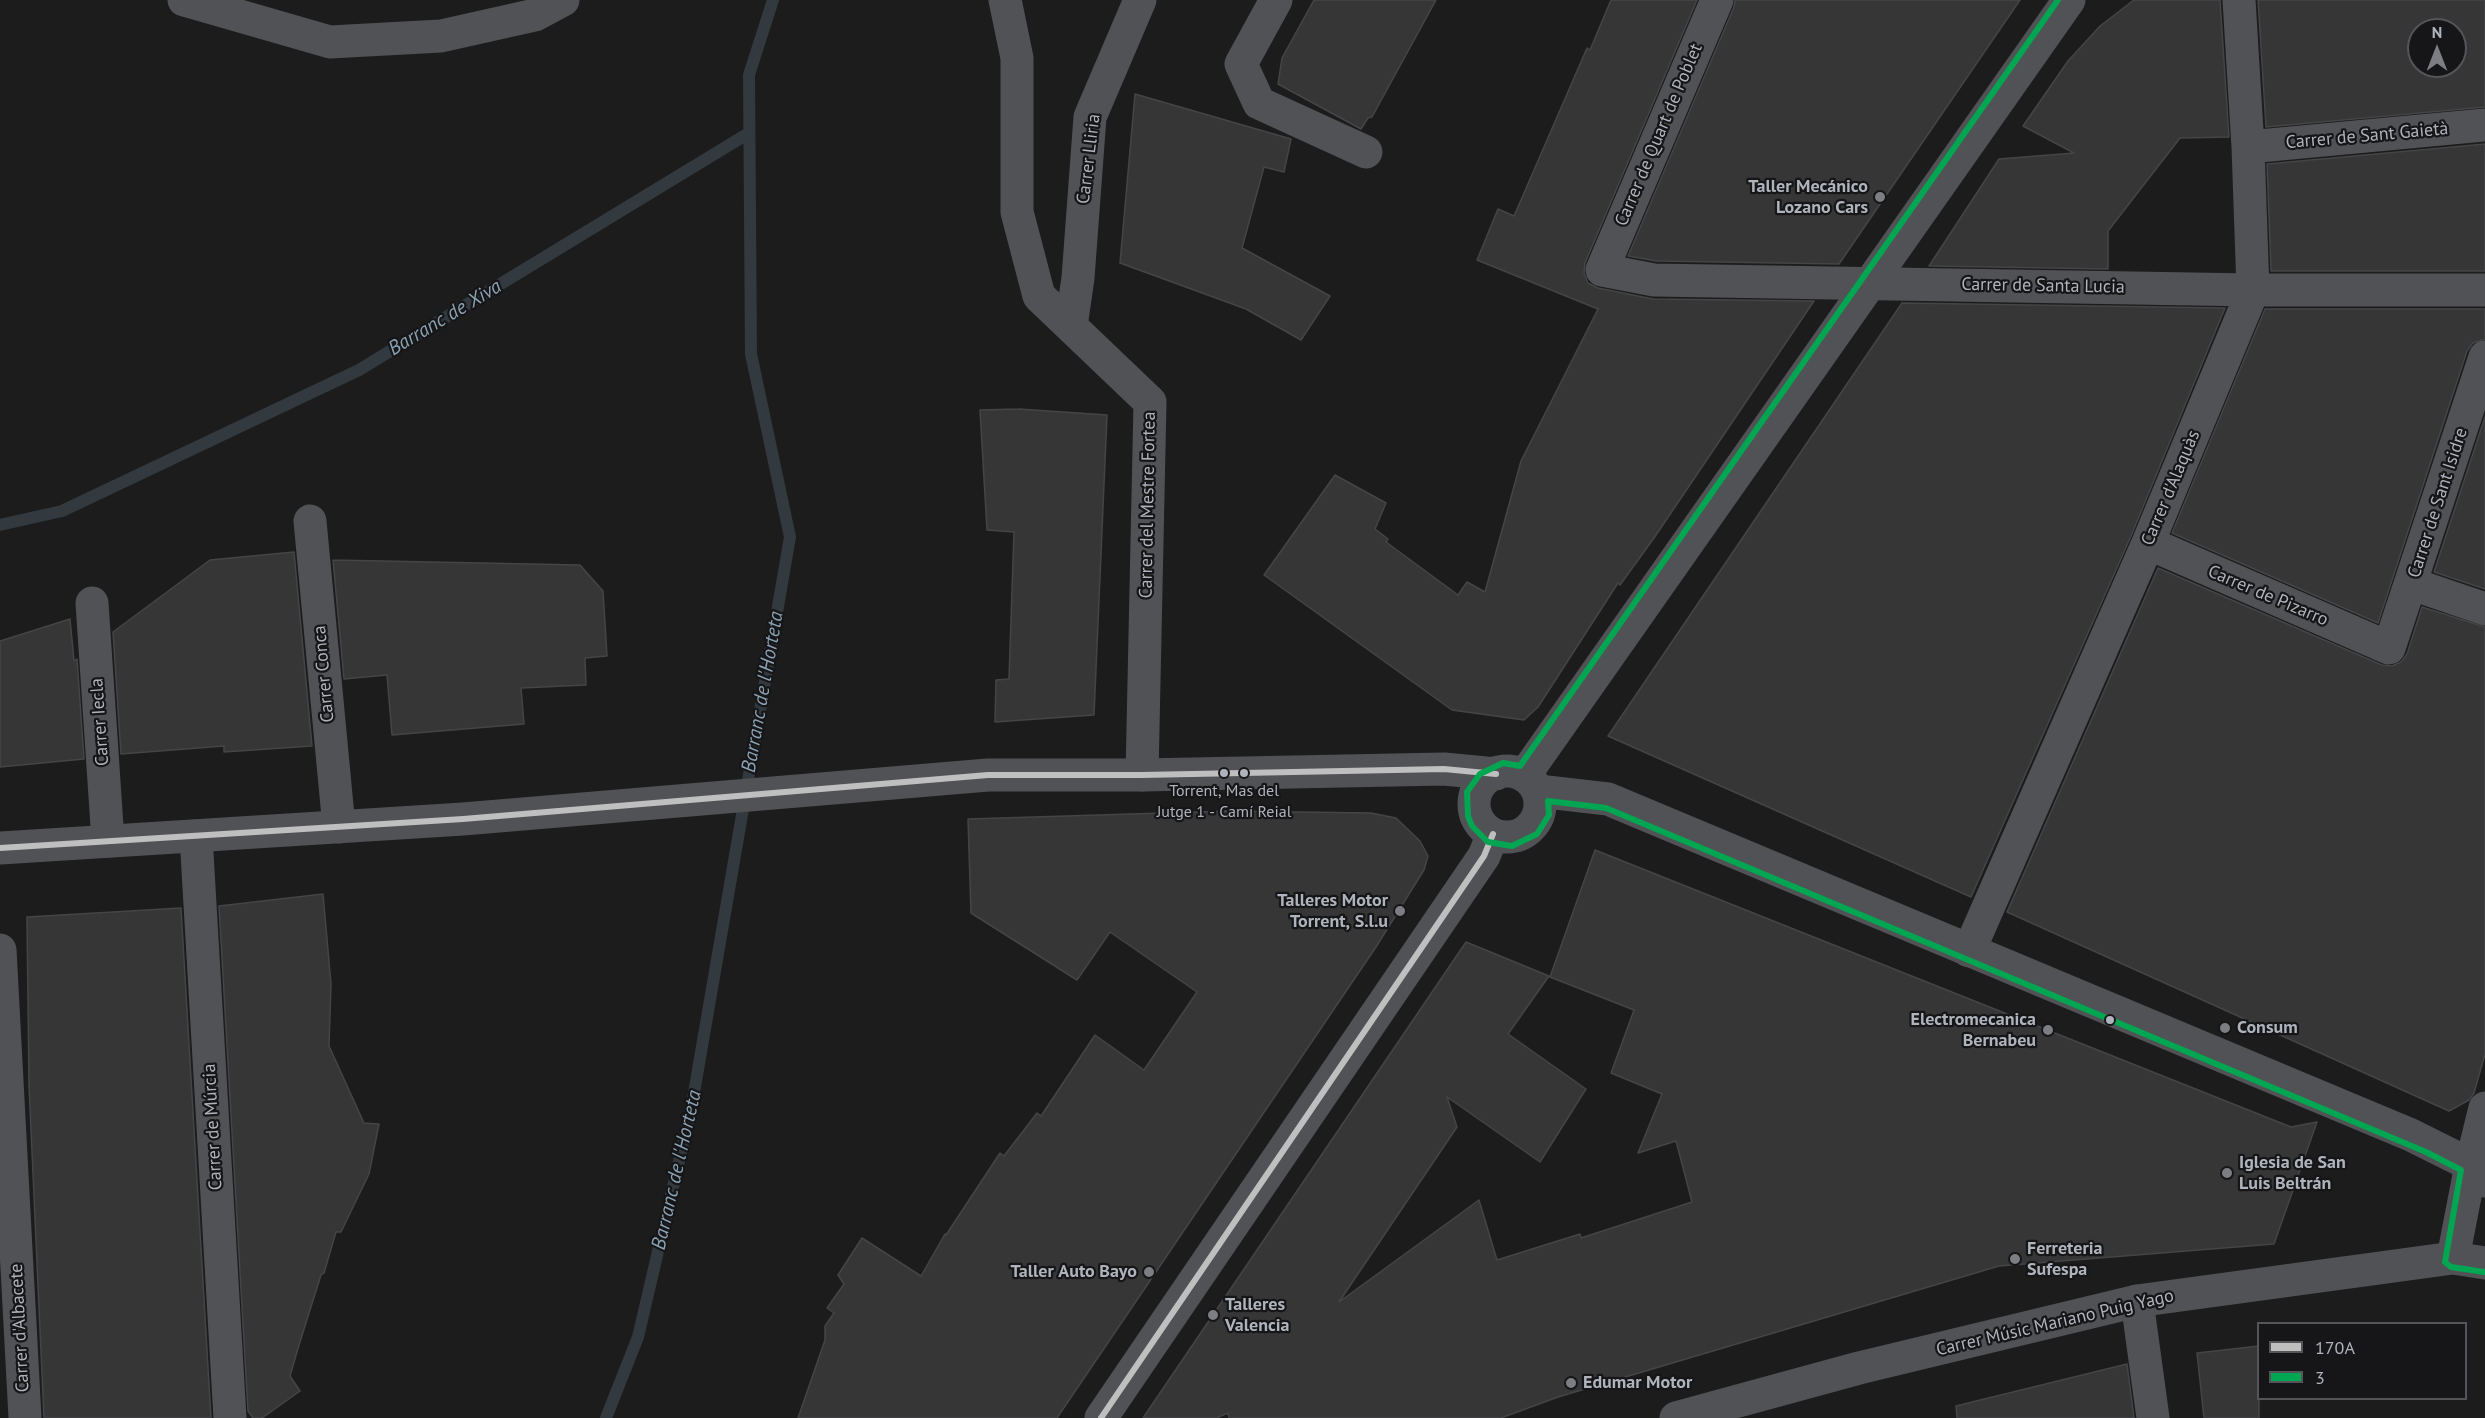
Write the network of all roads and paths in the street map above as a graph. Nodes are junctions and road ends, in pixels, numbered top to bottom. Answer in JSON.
{"nodes":[{"id":1,"x":184,"y":0,"type":"edge"},
{"id":2,"x":563,"y":0,"type":"edge"},
{"id":3,"x":1005,"y":0,"type":"edge"},
{"id":4,"x":1140,"y":0,"type":"edge"},
{"id":5,"x":1276,"y":0,"type":"edge"},
{"id":6,"x":1717,"y":0,"type":"edge"},
{"id":7,"x":2069,"y":0,"type":"edge"},
{"id":8,"x":2239,"y":0,"type":"edge"},
{"id":9,"x":2485,"y":125,"type":"edge"},
{"id":10,"x":2248,"y":147,"type":"junction"},
{"id":11,"x":1366,"y":152,"type":"dead end"},
{"id":12,"x":1602,"y":270,"type":"joint"},
{"id":13,"x":1871,"y":283,"type":"junction"},
{"id":14,"x":2253,"y":290,"type":"junction"},
{"id":15,"x":2485,"y":290,"type":"edge"},
{"id":16,"x":1071,"y":326,"type":"junction"},
{"id":17,"x":2485,"y":357,"type":"edge"},
{"id":18,"x":310,"y":521,"type":"dead end"},
{"id":19,"x":2148,"y":543,"type":"junction"},
{"id":20,"x":2412,"y":584,"type":"junction"},
{"id":21,"x":92,"y":603,"type":"dead end"},
{"id":22,"x":2485,"y":609,"type":"edge"},
{"id":23,"x":2389,"y":648,"type":"joint"},
{"id":24,"x":1142,"y":775,"type":"junction"},
{"id":25,"x":1519,"y":780,"type":"junction"},
{"id":26,"x":339,"y":826,"type":"junction"},
{"id":27,"x":1493,"y":834,"type":"junction"},
{"id":28,"x":196,"y":836,"type":"junction"},
{"id":29,"x":108,"y":841,"type":"junction"},
{"id":30,"x":0,"y":848,"type":"edge"},
{"id":31,"x":0,"y":950,"type":"edge"},
{"id":32,"x":1969,"y":951,"type":"junction"},
{"id":33,"x":2485,"y":1108,"type":"edge"},
{"id":34,"x":2478,"y":1173,"type":"edge"},
{"id":35,"x":2453,"y":1258,"type":"junction"},
{"id":36,"x":2485,"y":1263,"type":"edge"},
{"id":37,"x":2137,"y":1301,"type":"junction"},
{"id":38,"x":25,"y":1418,"type":"edge"},
{"id":39,"x":230,"y":1418,"type":"edge"},
{"id":40,"x":1101,"y":1418,"type":"edge"},
{"id":41,"x":1676,"y":1418,"type":"edge"},
{"id":42,"x":2153,"y":1418,"type":"edge"}],
"edges":[{"from":1,"to":2,"type":"street"},
{"from":3,"to":16,"type":"street","name":"Carrer del Mestre Fortea"},
{"from":4,"to":16,"type":"street","name":"Carrer Lliria"},
{"from":5,"to":11,"type":"street"},
{"from":6,"to":12,"type":"street","name":"Carrer de Quart de Poblet"},
{"from":7,"to":13,"type":"street"},
{"from":8,"to":10,"type":"street","name":"Carrer d'Alaquàs"},
{"from":9,"to":10,"type":"street","name":"Carrer de Sant Gaietà"},
{"from":10,"to":14,"type":"street","name":"Carrer d'Alaquàs"},
{"from":12,"to":13,"type":"street","name":"Carrer de Santa Lucia"},
{"from":13,"to":14,"type":"street","name":"Carrer de Santa Lucia"},
{"from":13,"to":25,"type":"street"},
{"from":14,"to":15,"type":"street","name":"Carrer de Santa Lucia"},
{"from":14,"to":19,"type":"street","name":"Carrer d'Alaquàs"},
{"from":16,"to":24,"type":"street","name":"Carrer del Mestre Fortea"},
{"from":17,"to":20,"type":"street","name":"Carrer de Sant Isidre"},
{"from":18,"to":26,"type":"street","name":"Carrer Conca"},
{"from":19,"to":23,"type":"street","name":"Carrer de Pizarro"},
{"from":19,"to":32,"type":"street","name":"Carrer d'Alaquàs"},
{"from":20,"to":22,"type":"street"},
{"from":20,"to":23,"type":"street","name":"Carrer de Sant Isidre"},
{"from":21,"to":29,"type":"street","name":"Carrer Iecla"},
{"from":24,"to":25,"type":"street"},
{"from":24,"to":26,"type":"street"},
{"from":25,"to":27,"type":"street"},
{"from":25,"to":27,"type":"street"},
{"from":25,"to":32,"type":"street"},
{"from":26,"to":28,"type":"street"},
{"from":27,"to":40,"type":"street"},
{"from":28,"to":29,"type":"street"},
{"from":28,"to":39,"type":"street","name":"Carrer de Múrcia"},
{"from":29,"to":30,"type":"street"},
{"from":31,"to":38,"type":"street","name":"Carrer d'Albacete"},
{"from":32,"to":34,"type":"street"},
{"from":33,"to":34,"type":"street"},
{"from":34,"to":35,"type":"street"},
{"from":35,"to":36,"type":"street","name":"Carrer Músic Mariano Puig Yago"},
{"from":35,"to":37,"type":"street","name":"Carrer Músic Mariano Puig Yago"},
{"from":37,"to":41,"type":"street","name":"Carrer Músic Mariano Puig Yago"},
{"from":37,"to":42,"type":"street"}]}
